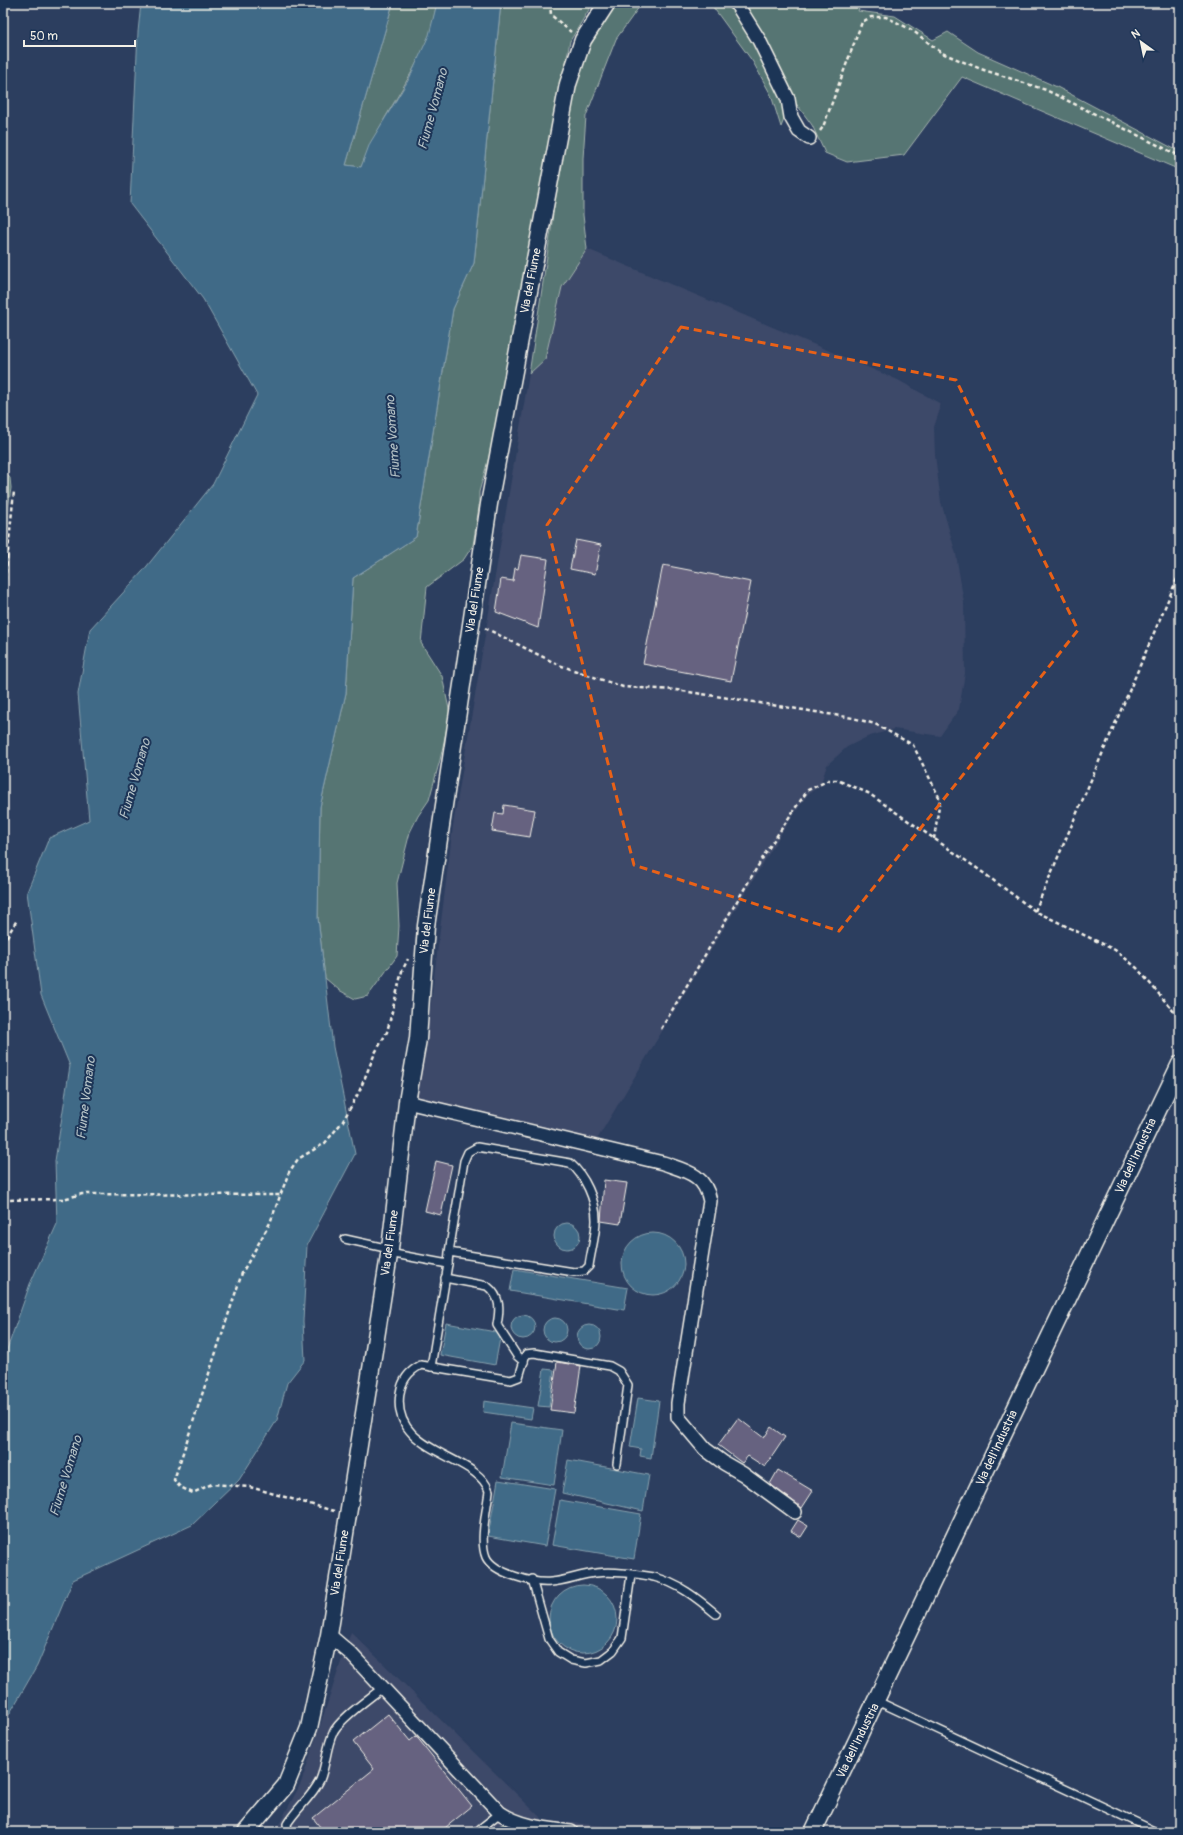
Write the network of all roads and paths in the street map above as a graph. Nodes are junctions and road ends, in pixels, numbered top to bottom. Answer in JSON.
{"nodes":[{"id":1,"x":550,"y":3,"type":"edge"},
{"id":2,"x":607,"y":3,"type":"edge"},
{"id":3,"x":736,"y":3,"type":"edge"},
{"id":4,"x":583,"y":40,"type":"junction"},
{"id":5,"x":809,"y":138,"type":"joint"},
{"id":6,"x":1180,"y":156,"type":"edge"},
{"id":7,"x":14,"y":491,"type":"dead end"},
{"id":8,"x":1180,"y":572,"type":"edge"},
{"id":9,"x":3,"y":601,"type":"edge"},
{"id":10,"x":472,"y":622,"type":"junction"},
{"id":11,"x":934,"y":839,"type":"junction"},
{"id":12,"x":1035,"y":911,"type":"junction"},
{"id":13,"x":17,"y":920,"type":"dead end"},
{"id":14,"x":3,"y":943,"type":"edge"},
{"id":15,"x":409,"y":958,"type":"dead end"},
{"id":16,"x":1180,"y":1019,"type":"edge"},
{"id":17,"x":662,"y":1029,"type":"dead end"},
{"id":18,"x":1180,"y":1064,"type":"edge"},
{"id":19,"x":407,"y":1102,"type":"junction"},
{"id":20,"x":280,"y":1195,"type":"junction"},
{"id":21,"x":3,"y":1200,"type":"edge"},
{"id":22,"x":345,"y":1239,"type":"dead end"},
{"id":23,"x":390,"y":1251,"type":"junction"},
{"id":24,"x":449,"y":1252,"type":"junction"},
{"id":25,"x":448,"y":1264,"type":"junction"},
{"id":26,"x":445,"y":1278,"type":"junction"},
{"id":27,"x":524,"y":1362,"type":"junction"},
{"id":28,"x":431,"y":1366,"type":"junction"},
{"id":29,"x":617,"y":1464,"type":"dead end"},
{"id":30,"x":795,"y":1512,"type":"dead end"},
{"id":31,"x":348,"y":1514,"type":"junction"},
{"id":32,"x":631,"y":1574,"type":"junction"},
{"id":33,"x":532,"y":1579,"type":"junction"},
{"id":34,"x":716,"y":1614,"type":"dead end"},
{"id":35,"x":329,"y":1635,"type":"junction"},
{"id":36,"x":382,"y":1688,"type":"junction"},
{"id":37,"x":877,"y":1701,"type":"junction"},
{"id":38,"x":500,"y":1813,"type":"junction"},
{"id":39,"x":246,"y":1832,"type":"edge"},
{"id":40,"x":288,"y":1832,"type":"edge"},
{"id":41,"x":476,"y":1832,"type":"edge"},
{"id":42,"x":571,"y":1832,"type":"edge"},
{"id":43,"x":813,"y":1832,"type":"edge"},
{"id":44,"x":1157,"y":1832,"type":"edge"}],
"edges":[{"from":1,"to":4,"type":"path"},
{"from":2,"to":4,"type":"street","name":"Via del Fiume"},
{"from":3,"to":5,"type":"street"},
{"from":4,"to":10,"type":"street","name":"Via del Fiume"},
{"from":5,"to":6,"type":"path"},
{"from":7,"to":9,"type":"path"},
{"from":8,"to":12,"type":"path"},
{"from":10,"to":11,"type":"path"},
{"from":10,"to":19,"type":"street","name":"Via del Fiume"},
{"from":11,"to":12,"type":"path"},
{"from":11,"to":17,"type":"path"},
{"from":12,"to":16,"type":"path"},
{"from":13,"to":14,"type":"path"},
{"from":15,"to":20,"type":"path"},
{"from":18,"to":37,"type":"street","name":"Via dell'Industria"},
{"from":19,"to":23,"type":"street","name":"Via del Fiume"},
{"from":19,"to":30,"type":"street"},
{"from":20,"to":21,"type":"path"},
{"from":20,"to":31,"type":"path"},
{"from":22,"to":23,"type":"lane"},
{"from":23,"to":25,"type":"lane"},
{"from":23,"to":31,"type":"street","name":"Via del Fiume"},
{"from":24,"to":24,"type":"lane"},
{"from":24,"to":25,"type":"lane"},
{"from":25,"to":26,"type":"lane"},
{"from":26,"to":27,"type":"lane"},
{"from":26,"to":28,"type":"lane"},
{"from":27,"to":28,"type":"lane"},
{"from":27,"to":29,"type":"lane"},
{"from":28,"to":33,"type":"lane"},
{"from":31,"to":35,"type":"street","name":"Via del Fiume"},
{"from":32,"to":33,"type":"lane"},
{"from":32,"to":33,"type":"lane"},
{"from":32,"to":34,"type":"lane"},
{"from":35,"to":36,"type":"street"},
{"from":35,"to":39,"type":"street","name":"Via del Fiume"},
{"from":36,"to":38,"type":"street"},
{"from":36,"to":40,"type":"lane"},
{"from":37,"to":43,"type":"street","name":"Via dell'Industria"},
{"from":37,"to":44,"type":"lane"},
{"from":38,"to":41,"type":"lane"},
{"from":38,"to":42,"type":"street"}]}
